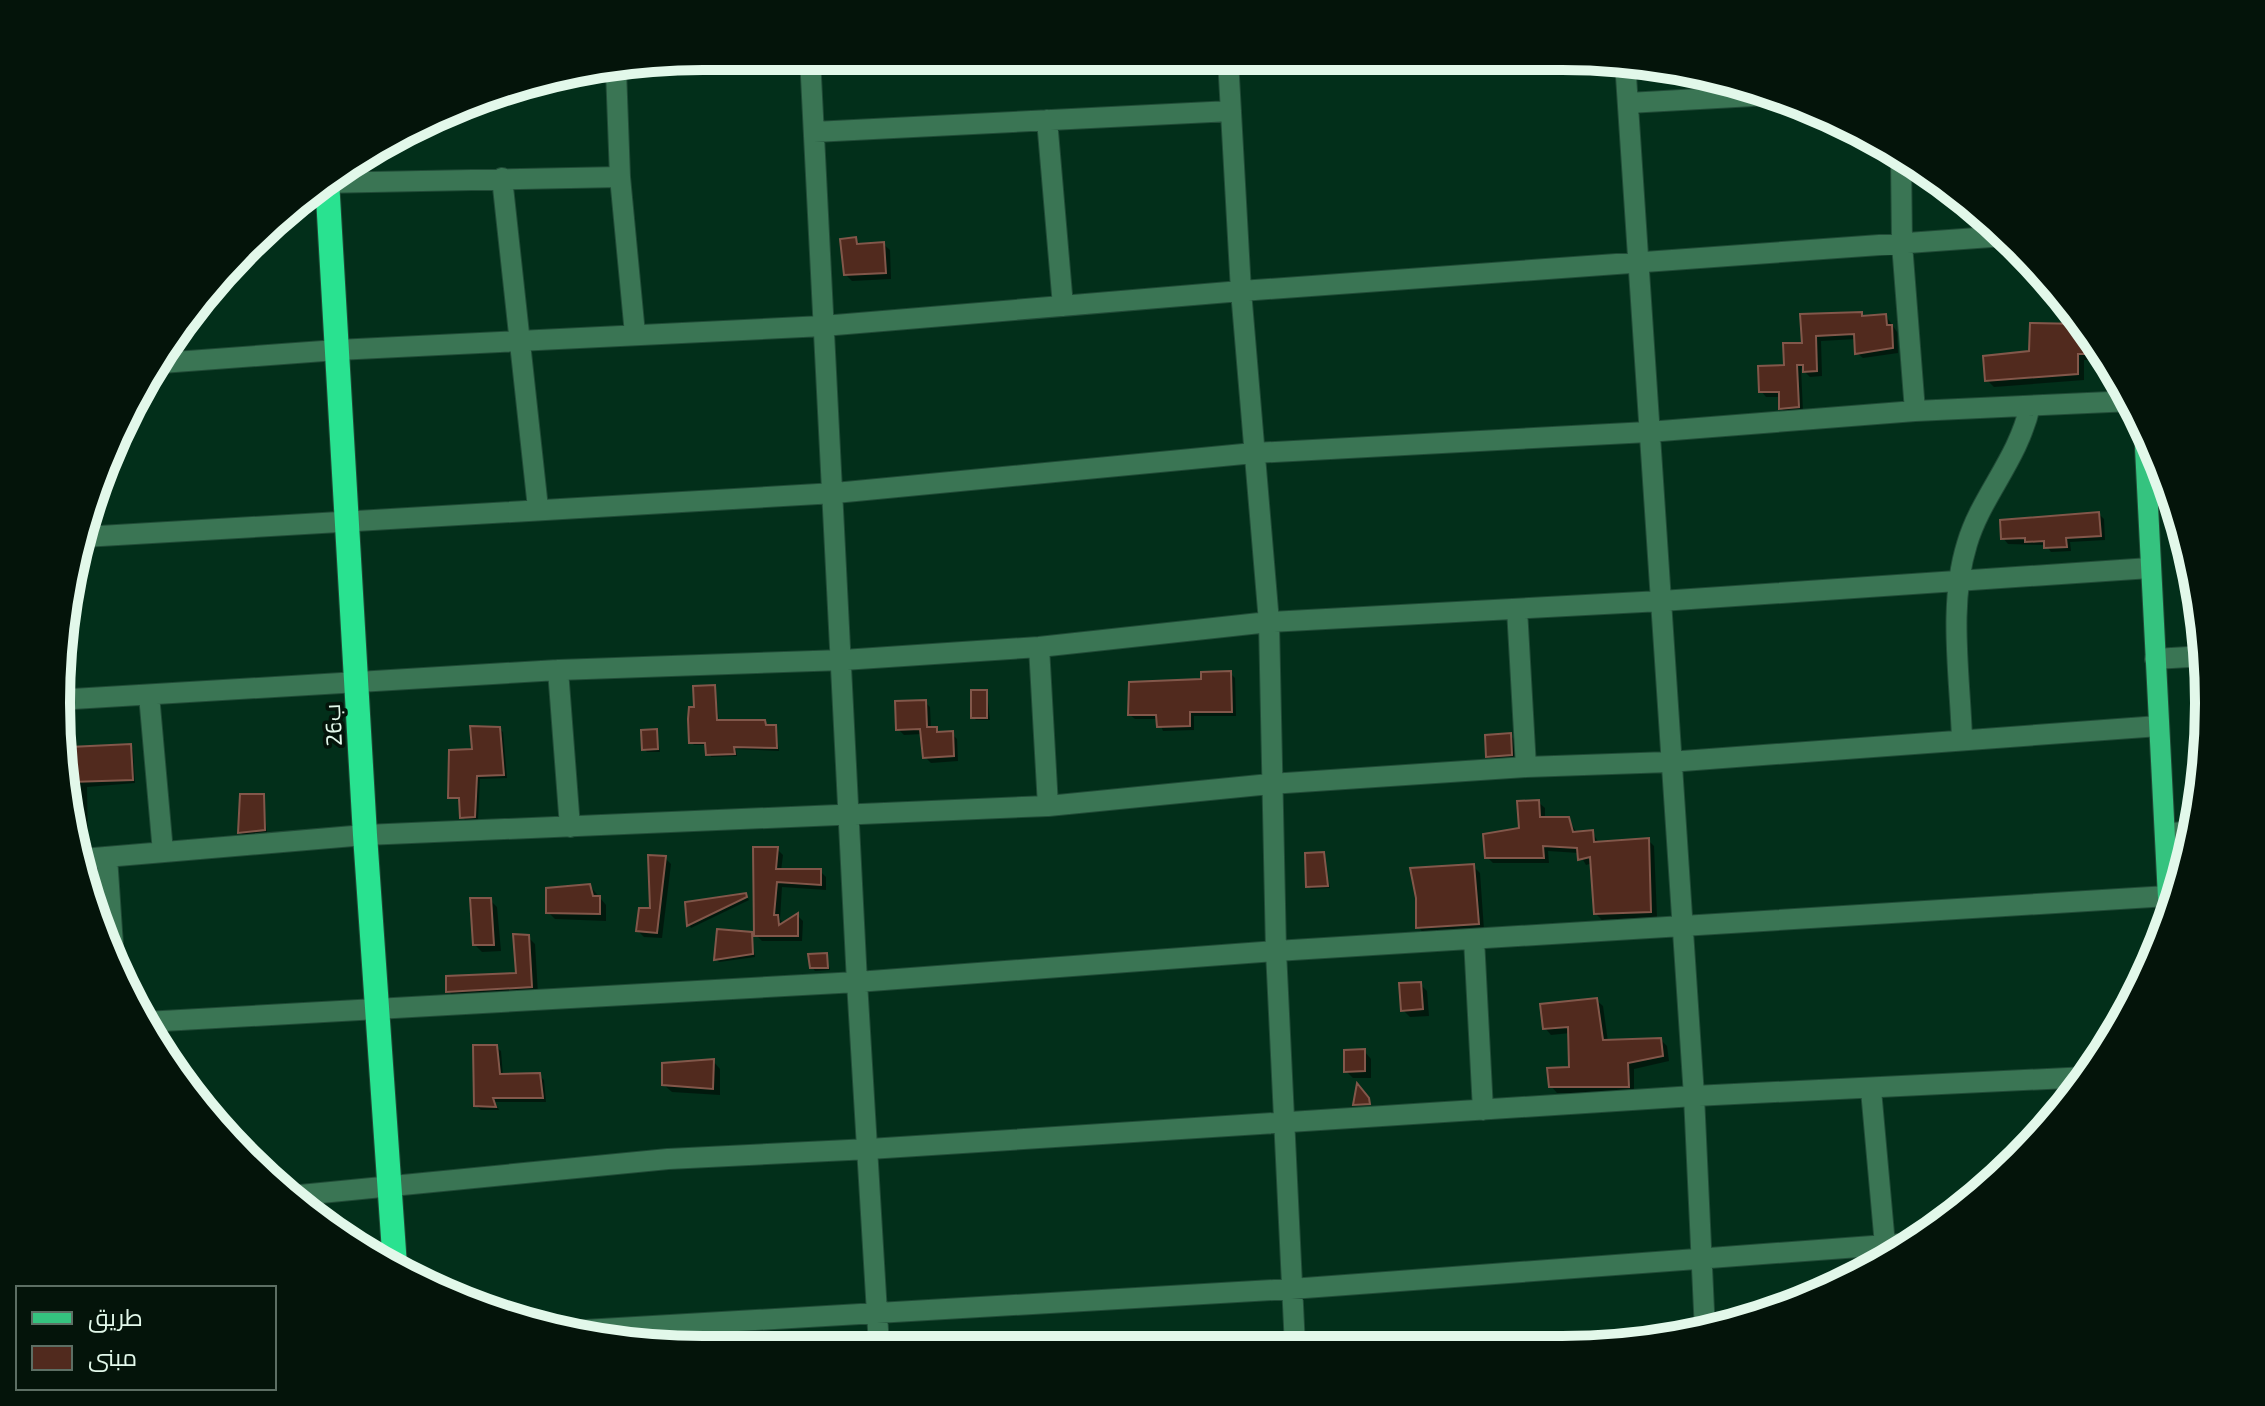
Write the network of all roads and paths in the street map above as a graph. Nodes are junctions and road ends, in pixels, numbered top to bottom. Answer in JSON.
{"nodes":[{"id":1,"x":811,"y":70,"type":"edge"},
{"id":2,"x":1229,"y":70,"type":"edge"},
{"id":3,"x":1626,"y":73,"type":"edge"},
{"id":4,"x":616,"y":76,"type":"edge"},
{"id":5,"x":1741,"y":97,"type":"edge"},
{"id":6,"x":1628,"y":103,"type":"junction"},
{"id":7,"x":1231,"y":111,"type":"junction"},
{"id":8,"x":1047,"y":120,"type":"junction"},
{"id":9,"x":814,"y":132,"type":"junction"},
{"id":10,"x":1901,"y":169,"type":"edge"},
{"id":11,"x":620,"y":177,"type":"junction"},
{"id":12,"x":502,"y":178,"type":"junction"},
{"id":13,"x":345,"y":182,"type":"edge"},
{"id":14,"x":326,"y":195,"type":"edge"},
{"id":15,"x":1990,"y":237,"type":"edge"},
{"id":16,"x":1902,"y":244,"type":"junction"},
{"id":17,"x":1637,"y":263,"type":"junction"},
{"id":18,"x":1241,"y":291,"type":"junction"},
{"id":19,"x":1063,"y":306,"type":"junction"},
{"id":20,"x":823,"y":326,"type":"junction"},
{"id":21,"x":635,"y":334,"type":"junction"},
{"id":22,"x":517,"y":342,"type":"junction"},
{"id":23,"x":337,"y":350,"type":"junction"},
{"id":24,"x":170,"y":362,"type":"edge"},
{"id":25,"x":2118,"y":402,"type":"edge"},
{"id":26,"x":2030,"y":406,"type":"junction"},
{"id":27,"x":1915,"y":411,"type":"junction"},
{"id":28,"x":1648,"y":432,"type":"junction"},
{"id":29,"x":1254,"y":453,"type":"junction"},
{"id":30,"x":2146,"y":458,"type":"edge"},
{"id":31,"x":2147,"y":480,"type":"junction"},
{"id":32,"x":2154,"y":480,"type":"edge"},
{"id":33,"x":835,"y":493,"type":"junction"},
{"id":34,"x":538,"y":508,"type":"junction"},
{"id":35,"x":347,"y":519,"type":"junction"},
{"id":36,"x":93,"y":536,"type":"edge"},
{"id":37,"x":2150,"y":568,"type":"junction"},
{"id":38,"x":1957,"y":581,"type":"junction"},
{"id":39,"x":1661,"y":601,"type":"junction"},
{"id":40,"x":1517,"y":609,"type":"junction"},
{"id":41,"x":1269,"y":622,"type":"junction"},
{"id":42,"x":1039,"y":647,"type":"junction"},
{"id":43,"x":2193,"y":657,"type":"edge"},
{"id":44,"x":2155,"y":659,"type":"junction"},
{"id":45,"x":843,"y":660,"type":"junction"},
{"id":46,"x":558,"y":670,"type":"junction"},
{"id":47,"x":357,"y":683,"type":"junction"},
{"id":48,"x":149,"y":695,"type":"junction"},
{"id":49,"x":70,"y":699,"type":"edge"},
{"id":50,"x":2159,"y":726,"type":"junction"},
{"id":51,"x":1962,"y":739,"type":"junction"},
{"id":52,"x":1669,"y":762,"type":"junction"},
{"id":53,"x":1526,"y":767,"type":"junction"},
{"id":54,"x":1270,"y":784,"type":"junction"},
{"id":55,"x":1048,"y":806,"type":"junction"},
{"id":56,"x":848,"y":816,"type":"junction"},
{"id":57,"x":570,"y":827,"type":"junction"},
{"id":58,"x":2181,"y":832,"type":"edge"},
{"id":59,"x":2165,"y":833,"type":"junction"},
{"id":60,"x":365,"y":835,"type":"junction"},
{"id":61,"x":163,"y":852,"type":"junction"},
{"id":62,"x":107,"y":857,"type":"junction"},
{"id":63,"x":90,"y":858,"type":"edge"},
{"id":64,"x":2167,"y":885,"type":"edge"},
{"id":65,"x":2164,"y":896,"type":"edge"},
{"id":66,"x":1681,"y":925,"type":"junction"},
{"id":67,"x":112,"y":928,"type":"edge"},
{"id":68,"x":1474,"y":939,"type":"junction"},
{"id":69,"x":1276,"y":951,"type":"junction"},
{"id":70,"x":857,"y":982,"type":"junction"},
{"id":71,"x":378,"y":1007,"type":"junction"},
{"id":72,"x":156,"y":1021,"type":"edge"},
{"id":73,"x":2071,"y":1078,"type":"edge"},
{"id":74,"x":1871,"y":1090,"type":"junction"},
{"id":75,"x":1694,"y":1096,"type":"junction"},
{"id":76,"x":1483,"y":1110,"type":"junction"},
{"id":77,"x":1283,"y":1123,"type":"junction"},
{"id":78,"x":869,"y":1149,"type":"junction"},
{"id":79,"x":390,"y":1185,"type":"junction"},
{"id":80,"x":305,"y":1194,"type":"edge"},
{"id":81,"x":1885,"y":1245,"type":"junction"},
{"id":82,"x":1888,"y":1245,"type":"edge"},
{"id":83,"x":394,"y":1256,"type":"edge"},
{"id":84,"x":1703,"y":1262,"type":"junction"},
{"id":85,"x":1291,"y":1289,"type":"junction"},
{"id":86,"x":878,"y":1312,"type":"junction"},
{"id":87,"x":1705,"y":1319,"type":"edge"},
{"id":88,"x":606,"y":1329,"type":"edge"},
{"id":89,"x":879,"y":1336,"type":"edge"},
{"id":90,"x":1294,"y":1336,"type":"edge"}],
"edges":[{"from":1,"to":9,"type":"street"},
{"from":2,"to":7,"type":"street"},
{"from":3,"to":6,"type":"street"},
{"from":4,"to":11,"type":"street"},
{"from":5,"to":6,"type":"street"},
{"from":6,"to":17,"type":"street"},
{"from":7,"to":8,"type":"street"},
{"from":7,"to":18,"type":"street"},
{"from":8,"to":9,"type":"street"},
{"from":8,"to":19,"type":"street"},
{"from":9,"to":20,"type":"street"},
{"from":10,"to":16,"type":"street"},
{"from":11,"to":12,"type":"street"},
{"from":11,"to":21,"type":"street"},
{"from":12,"to":13,"type":"street"},
{"from":12,"to":22,"type":"street"},
{"from":14,"to":23,"type":"highway","name":"26ب"},
{"from":15,"to":16,"type":"street"},
{"from":16,"to":17,"type":"street"},
{"from":16,"to":27,"type":"street"},
{"from":17,"to":18,"type":"street"},
{"from":17,"to":28,"type":"street"},
{"from":18,"to":19,"type":"street"},
{"from":18,"to":29,"type":"street"},
{"from":19,"to":20,"type":"street"},
{"from":20,"to":21,"type":"street"},
{"from":20,"to":33,"type":"street"},
{"from":21,"to":22,"type":"street"},
{"from":22,"to":23,"type":"street"},
{"from":22,"to":34,"type":"street"},
{"from":23,"to":24,"type":"street"},
{"from":23,"to":35,"type":"highway","name":"26ب"},
{"from":25,"to":26,"type":"street"},
{"from":26,"to":27,"type":"street"},
{"from":26,"to":38,"type":"street"},
{"from":27,"to":28,"type":"street"},
{"from":28,"to":29,"type":"street"},
{"from":28,"to":39,"type":"street"},
{"from":29,"to":33,"type":"street"},
{"from":29,"to":41,"type":"street"},
{"from":30,"to":31,"type":"main road"},
{"from":31,"to":32,"type":"street"},
{"from":31,"to":37,"type":"main road"},
{"from":33,"to":34,"type":"street"},
{"from":33,"to":45,"type":"street"},
{"from":34,"to":35,"type":"street"},
{"from":35,"to":36,"type":"street"},
{"from":35,"to":47,"type":"highway","name":"26ب"},
{"from":37,"to":38,"type":"street"},
{"from":37,"to":44,"type":"main road"},
{"from":38,"to":39,"type":"street"},
{"from":38,"to":51,"type":"street"},
{"from":39,"to":40,"type":"street"},
{"from":39,"to":52,"type":"street"},
{"from":40,"to":41,"type":"street"},
{"from":40,"to":53,"type":"street"},
{"from":41,"to":42,"type":"street"},
{"from":41,"to":54,"type":"street"},
{"from":42,"to":45,"type":"street"},
{"from":42,"to":55,"type":"street"},
{"from":43,"to":44,"type":"street"},
{"from":44,"to":50,"type":"main road"},
{"from":45,"to":46,"type":"street"},
{"from":45,"to":56,"type":"street"},
{"from":46,"to":47,"type":"street"},
{"from":46,"to":57,"type":"street"},
{"from":47,"to":48,"type":"street"},
{"from":47,"to":60,"type":"highway","name":"26ب"},
{"from":48,"to":49,"type":"street"},
{"from":48,"to":61,"type":"street"},
{"from":50,"to":51,"type":"street"},
{"from":50,"to":59,"type":"main road"},
{"from":51,"to":52,"type":"street"},
{"from":52,"to":53,"type":"street"},
{"from":52,"to":66,"type":"street"},
{"from":53,"to":54,"type":"street"},
{"from":54,"to":55,"type":"street"},
{"from":54,"to":69,"type":"street"},
{"from":55,"to":56,"type":"street"},
{"from":56,"to":57,"type":"street"},
{"from":56,"to":70,"type":"street"},
{"from":57,"to":60,"type":"street"},
{"from":58,"to":59,"type":"street"},
{"from":59,"to":64,"type":"main road"},
{"from":60,"to":61,"type":"street"},
{"from":60,"to":71,"type":"highway","name":"26ب"},
{"from":61,"to":62,"type":"street"},
{"from":62,"to":63,"type":"street"},
{"from":62,"to":67,"type":"street"},
{"from":65,"to":66,"type":"street"},
{"from":66,"to":68,"type":"street"},
{"from":66,"to":75,"type":"street"},
{"from":68,"to":69,"type":"street"},
{"from":68,"to":76,"type":"street"},
{"from":69,"to":70,"type":"street"},
{"from":69,"to":77,"type":"street"},
{"from":70,"to":71,"type":"street"},
{"from":70,"to":78,"type":"street"},
{"from":71,"to":72,"type":"street"},
{"from":71,"to":79,"type":"highway","name":"26ب"},
{"from":73,"to":74,"type":"street"},
{"from":74,"to":75,"type":"street"},
{"from":74,"to":81,"type":"street"},
{"from":75,"to":76,"type":"street"},
{"from":75,"to":84,"type":"street"},
{"from":76,"to":77,"type":"street"},
{"from":77,"to":78,"type":"street"},
{"from":77,"to":85,"type":"street"},
{"from":78,"to":79,"type":"street"},
{"from":78,"to":86,"type":"street"},
{"from":79,"to":80,"type":"street"},
{"from":79,"to":83,"type":"highway","name":"26ب"},
{"from":81,"to":82,"type":"street"},
{"from":81,"to":84,"type":"street"},
{"from":84,"to":85,"type":"street"},
{"from":84,"to":87,"type":"street"},
{"from":85,"to":86,"type":"street"},
{"from":85,"to":90,"type":"street"},
{"from":86,"to":88,"type":"street"},
{"from":86,"to":89,"type":"street"}]}
